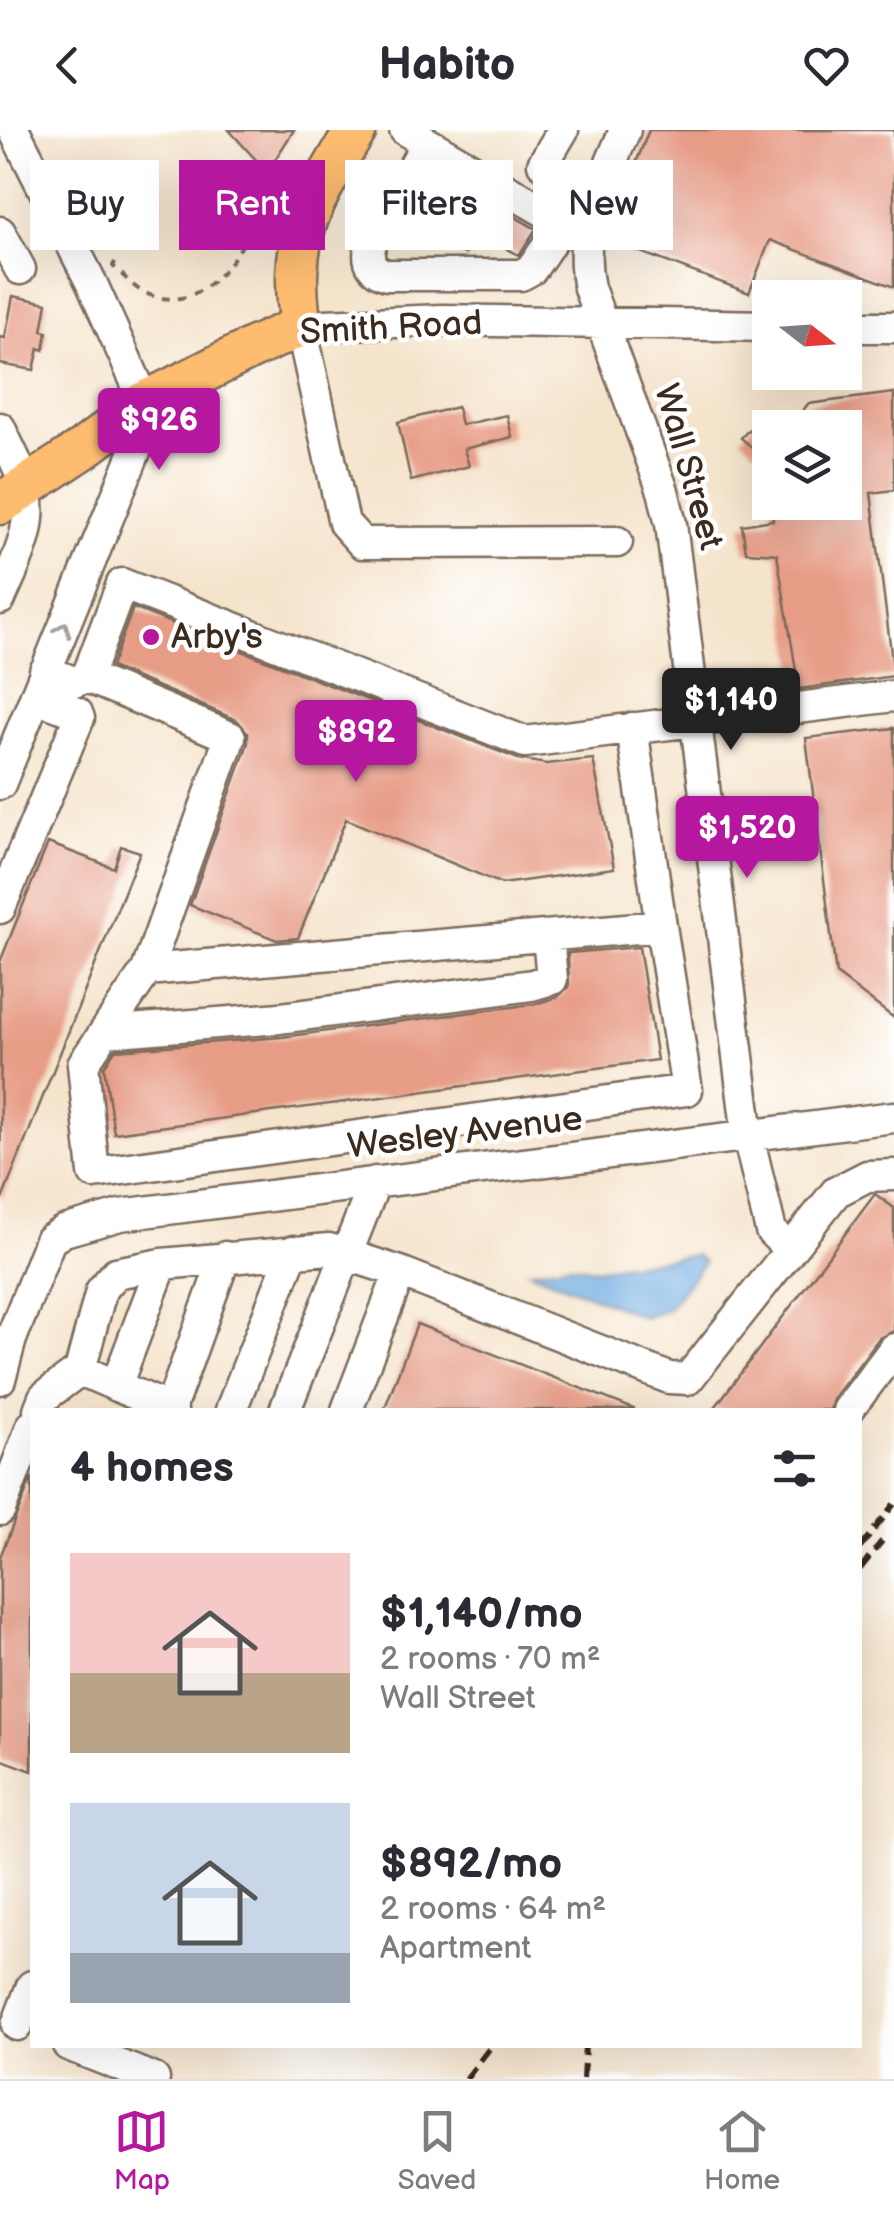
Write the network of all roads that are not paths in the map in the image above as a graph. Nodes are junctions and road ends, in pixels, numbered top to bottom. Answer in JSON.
{"nodes":[{"id":1,"x":356,"y":130,"type":"edge"},
{"id":2,"x":563,"y":130,"type":"edge"},
{"id":3,"x":626,"y":130,"type":"edge"},
{"id":4,"x":416,"y":136,"type":"edge"},
{"id":5,"x":12,"y":145,"type":"edge"},
{"id":6,"x":545,"y":160,"type":"edge"},
{"id":7,"x":610,"y":160,"type":"edge"},
{"id":8,"x":533,"y":205,"type":"edge"},
{"id":9,"x":0,"y":232,"type":"edge"},
{"id":10,"x":552,"y":250,"type":"edge"},
{"id":11,"x":580,"y":250,"type":"edge"},
{"id":12,"x":20,"y":270,"type":"dead end"},
{"id":13,"x":301,"y":326,"type":"junction"},
{"id":14,"x":605,"y":326,"type":"junction"},
{"id":15,"x":752,"y":326,"type":"edge"},
{"id":16,"x":862,"y":327,"type":"edge"},
{"id":17,"x":894,"y":327,"type":"edge"},
{"id":18,"x":145,"y":402,"type":"junction"},
{"id":19,"x":0,"y":428,"type":"edge"},
{"id":20,"x":13,"y":495,"type":"edge"},
{"id":21,"x":618,"y":542,"type":"dead end"},
{"id":22,"x":0,"y":600,"type":"edge"},
{"id":23,"x":87,"y":677,"type":"junction"},
{"id":24,"x":40,"y":684,"type":"junction"},
{"id":25,"x":894,"y":696,"type":"edge"},
{"id":26,"x":697,"y":722,"type":"junction"},
{"id":27,"x":632,"y":728,"type":"junction"},
{"id":28,"x":0,"y":784,"type":"edge"},
{"id":29,"x":0,"y":908,"type":"edge"},
{"id":30,"x":661,"y":926,"type":"junction"},
{"id":31,"x":548,"y":936,"type":"junction"},
{"id":32,"x":147,"y":970,"type":"junction"},
{"id":33,"x":105,"y":1032,"type":"junction"},
{"id":34,"x":894,"y":1117,"type":"edge"},
{"id":35,"x":748,"y":1136,"type":"junction"},
{"id":36,"x":894,"y":1175,"type":"edge"},
{"id":37,"x":375,"y":1182,"type":"junction"},
{"id":38,"x":790,"y":1250,"type":"junction"},
{"id":39,"x":293,"y":1251,"type":"junction"},
{"id":40,"x":347,"y":1254,"type":"junction"},
{"id":41,"x":225,"y":1257,"type":"junction"},
{"id":42,"x":162,"y":1264,"type":"junction"},
{"id":43,"x":400,"y":1272,"type":"junction"},
{"id":44,"x":6,"y":1337,"type":"edge"},
{"id":45,"x":894,"y":1349,"type":"edge"},
{"id":46,"x":80,"y":1370,"type":"junction"},
{"id":47,"x":0,"y":1379,"type":"edge"},
{"id":48,"x":116,"y":1386,"type":"junction"},
{"id":49,"x":40,"y":1408,"type":"edge"},
{"id":50,"x":166,"y":1408,"type":"edge"},
{"id":51,"x":172,"y":1408,"type":"edge"},
{"id":52,"x":233,"y":1408,"type":"edge"},
{"id":53,"x":286,"y":1408,"type":"edge"},
{"id":54,"x":348,"y":1408,"type":"edge"},
{"id":55,"x":850,"y":1408,"type":"edge"},
{"id":56,"x":30,"y":1431,"type":"edge"},
{"id":57,"x":0,"y":1510,"type":"edge"},
{"id":58,"x":30,"y":1991,"type":"edge"},
{"id":59,"x":17,"y":2025,"type":"edge"},
{"id":60,"x":76,"y":2048,"type":"edge"},
{"id":61,"x":154,"y":2079,"type":"edge"}],
"edges":[{"from":1,"to":13,"type":"main road"},
{"from":2,"to":6,"type":"street"},
{"from":3,"to":7,"type":"street","name":"Wall Street"},
{"from":4,"to":8,"type":"street"},
{"from":4,"to":10,"type":"street"},
{"from":5,"to":18,"type":"street"},
{"from":9,"to":12,"type":"street"},
{"from":11,"to":14,"type":"street","name":"Wall Street"},
{"from":13,"to":14,"type":"street","name":"Smith Road"},
{"from":13,"to":18,"type":"main road","name":"Smith Road"},
{"from":13,"to":21,"type":"street"},
{"from":14,"to":15,"type":"street","name":"Smith Road"},
{"from":14,"to":26,"type":"street","name":"Wall Street"},
{"from":16,"to":17,"type":"street"},
{"from":18,"to":20,"type":"main road","name":"Smith Road"},
{"from":24,"to":18,"type":"street","one_way":true},
{"from":19,"to":20,"type":"street"},
{"from":20,"to":22,"type":"street"},
{"from":23,"to":24,"type":"street"},
{"from":23,"to":27,"type":"street"},
{"from":23,"to":32,"type":"street"},
{"from":24,"to":28,"type":"street"},
{"from":24,"to":29,"type":"street"},
{"from":25,"to":26,"type":"street"},
{"from":26,"to":27,"type":"street"},
{"from":26,"to":35,"type":"street","name":"Wall Street"},
{"from":27,"to":30,"type":"street"},
{"from":30,"to":31,"type":"street"},
{"from":30,"to":33,"type":"street"},
{"from":31,"to":32,"type":"street"},
{"from":31,"to":33,"type":"street"},
{"from":32,"to":33,"type":"street"},
{"from":34,"to":35,"type":"street","name":"Wesley Avenue"},
{"from":35,"to":37,"type":"street","name":"Wesley Avenue"},
{"from":35,"to":38,"type":"street","name":"Wall Street"},
{"from":36,"to":38,"type":"street"},
{"from":37,"to":40,"type":"street"},
{"from":37,"to":44,"type":"street","name":"Wesley Avenue"},
{"from":38,"to":43,"type":"street"},
{"from":39,"to":40,"type":"street"},
{"from":39,"to":41,"type":"street"},
{"from":39,"to":52,"type":"street"},
{"from":40,"to":43,"type":"street"},
{"from":40,"to":53,"type":"street"},
{"from":41,"to":42,"type":"street"},
{"from":41,"to":51,"type":"street"},
{"from":42,"to":46,"type":"street"},
{"from":42,"to":48,"type":"street"},
{"from":43,"to":54,"type":"street"},
{"from":44,"to":47,"type":"street"},
{"from":45,"to":55,"type":"street"},
{"from":46,"to":48,"type":"street"},
{"from":46,"to":49,"type":"street"},
{"from":48,"to":50,"type":"street"},
{"from":56,"to":57,"type":"street"},
{"from":58,"to":59,"type":"street"},
{"from":60,"to":61,"type":"street"}]}
